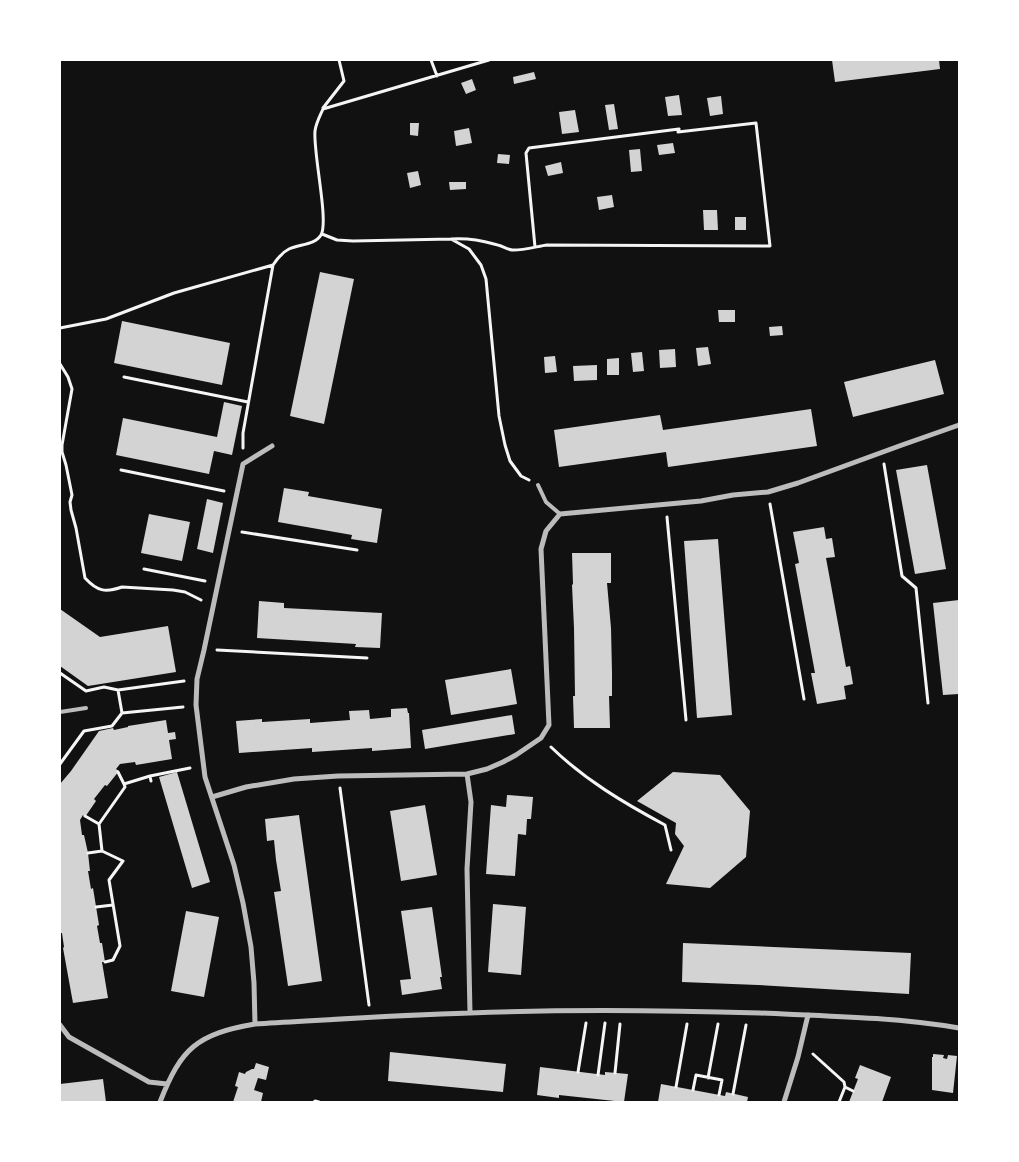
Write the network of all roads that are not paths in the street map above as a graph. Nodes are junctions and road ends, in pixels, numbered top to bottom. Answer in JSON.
{"nodes":[{"id":1,"x":959,"y":425,"type":"edge"},
{"id":2,"x":272,"y":446,"type":"dead end"},
{"id":3,"x":538,"y":485,"type":"road end"},
{"id":4,"x":560,"y":514,"type":"junction"},
{"id":5,"x":86,"y":708,"type":"dead end"},
{"id":6,"x":60,"y":712,"type":"edge"},
{"id":7,"x":468,"y":774,"type":"junction"},
{"id":8,"x":212,"y":797,"type":"junction"},
{"id":9,"x":470,"y":1013,"type":"junction"},
{"id":10,"x":808,"y":1015,"type":"junction"},
{"id":11,"x":255,"y":1024,"type":"junction"},
{"id":12,"x":60,"y":1025,"type":"edge"},
{"id":13,"x":959,"y":1028,"type":"edge"},
{"id":14,"x":167,"y":1084,"type":"junction"},
{"id":15,"x":160,"y":1102,"type":"edge"},
{"id":16,"x":784,"y":1102,"type":"edge"}],
"edges":[{"from":1,"to":4,"type":"street"},
{"from":2,"to":8,"type":"street"},
{"from":3,"to":4,"type":"lane"},
{"from":4,"to":7,"type":"street"},
{"from":5,"to":6,"type":"lane"},
{"from":7,"to":8,"type":"street"},
{"from":7,"to":9,"type":"street"},
{"from":8,"to":11,"type":"street"},
{"from":9,"to":10,"type":"street"},
{"from":9,"to":11,"type":"street"},
{"from":10,"to":13,"type":"street"},
{"from":10,"to":16,"type":"street"},
{"from":11,"to":14,"type":"street"},
{"from":12,"to":14,"type":"street"},
{"from":14,"to":15,"type":"street"}]}
